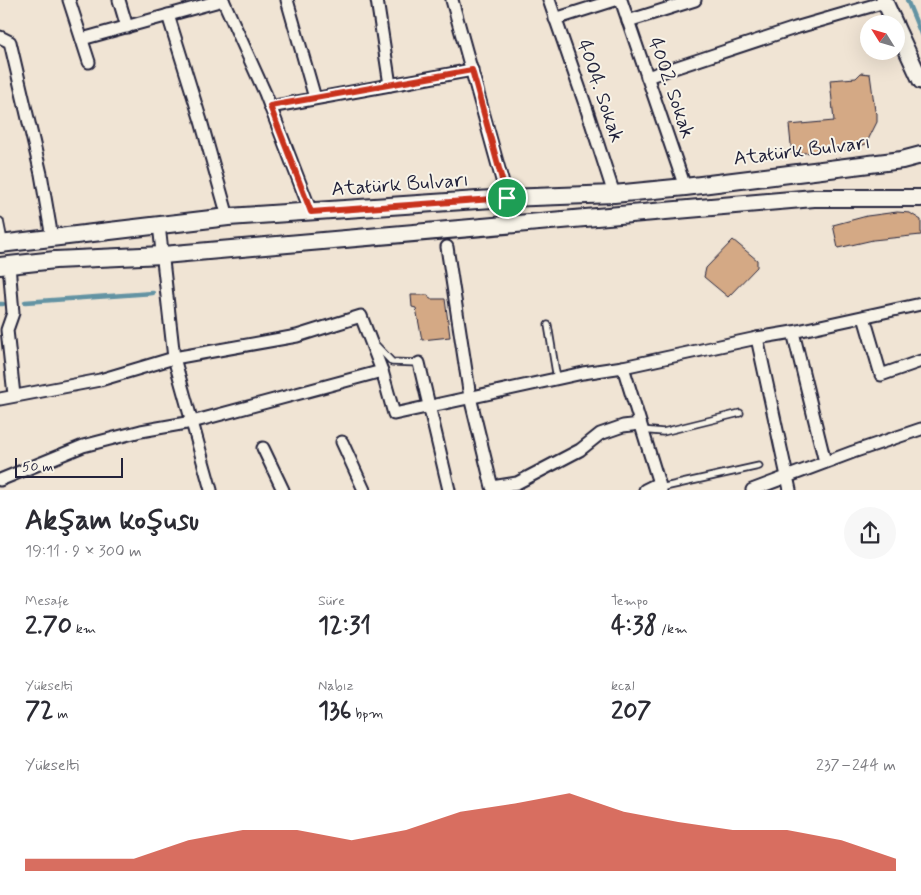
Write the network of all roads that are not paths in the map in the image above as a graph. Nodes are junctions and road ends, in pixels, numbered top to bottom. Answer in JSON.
{"nodes":[{"id":1,"x":69,"y":0,"type":"edge"},
{"id":2,"x":118,"y":0,"type":"edge"},
{"id":3,"x":223,"y":0,"type":"edge"},
{"id":4,"x":287,"y":0,"type":"edge"},
{"id":5,"x":377,"y":0,"type":"edge"},
{"id":6,"x":452,"y":0,"type":"edge"},
{"id":7,"x":549,"y":0,"type":"edge"},
{"id":8,"x":615,"y":0,"type":"edge"},
{"id":9,"x":620,"y":0,"type":"edge"},
{"id":10,"x":695,"y":0,"type":"edge"},
{"id":11,"x":884,"y":1,"type":"edge"},
{"id":12,"x":168,"y":15,"type":"junction"},
{"id":13,"x":891,"y":15,"type":"edge"},
{"id":14,"x":555,"y":18,"type":"junction"},
{"id":15,"x":628,"y":21,"type":"junction"},
{"id":16,"x":127,"y":27,"type":"junction"},
{"id":17,"x":0,"y":37,"type":"edge"},
{"id":18,"x":82,"y":39,"type":"junction"},
{"id":19,"x":905,"y":45,"type":"edge"},
{"id":20,"x":89,"y":62,"type":"dead end"},
{"id":21,"x":472,"y":70,"type":"junction"},
{"id":22,"x":647,"y":77,"type":"junction"},
{"id":23,"x":921,"y":81,"type":"edge"},
{"id":24,"x":390,"y":85,"type":"junction"},
{"id":25,"x":315,"y":98,"type":"junction"},
{"id":26,"x":270,"y":106,"type":"junction"},
{"id":27,"x":921,"y":155,"type":"edge"},
{"id":28,"x":685,"y":187,"type":"junction"},
{"id":29,"x":614,"y":194,"type":"junction"},
{"id":30,"x":507,"y":198,"type":"junction"},
{"id":31,"x":921,"y":198,"type":"edge"},
{"id":32,"x":311,"y":212,"type":"junction"},
{"id":33,"x":228,"y":217,"type":"junction"},
{"id":34,"x":0,"y":221,"type":"edge"},
{"id":35,"x":160,"y":226,"type":"junction"},
{"id":36,"x":52,"y":238,"type":"junction"},
{"id":37,"x":2,"y":243,"type":"edge"},
{"id":38,"x":447,"y":247,"type":"dead end"},
{"id":39,"x":163,"y":255,"type":"junction"},
{"id":40,"x":5,"y":266,"type":"edge"},
{"id":41,"x":921,"y":304,"type":"edge"},
{"id":42,"x":864,"y":317,"type":"junction"},
{"id":43,"x":548,"y":325,"type":"dead end"},
{"id":44,"x":793,"y":332,"type":"junction"},
{"id":45,"x":369,"y":338,"type":"junction"},
{"id":46,"x":757,"y":338,"type":"junction"},
{"id":47,"x":174,"y":358,"type":"junction"},
{"id":48,"x":921,"y":361,"type":"edge"},
{"id":49,"x":419,"y":363,"type":"joint"},
{"id":50,"x":623,"y":367,"type":"junction"},
{"id":51,"x":382,"y":371,"type":"junction"},
{"id":52,"x":557,"y":379,"type":"junction"},
{"id":53,"x":14,"y":395,"type":"junction"},
{"id":54,"x":470,"y":397,"type":"junction"},
{"id":55,"x":0,"y":399,"type":"edge"},
{"id":56,"x":428,"y":406,"type":"junction"},
{"id":57,"x":740,"y":413,"type":"dead end"},
{"id":58,"x":192,"y":422,"type":"junction"},
{"id":59,"x":641,"y":427,"type":"junction"},
{"id":60,"x":921,"y":429,"type":"edge"},
{"id":61,"x":342,"y":442,"type":"dead end"},
{"id":62,"x":263,"y":448,"type":"dead end"},
{"id":63,"x":824,"y":462,"type":"junction"},
{"id":64,"x":759,"y":466,"type":"dead end"},
{"id":65,"x":786,"y":476,"type":"junction"},
{"id":66,"x":0,"y":480,"type":"edge"},
{"id":67,"x":660,"y":487,"type":"edge"},
{"id":68,"x":211,"y":490,"type":"edge"},
{"id":69,"x":283,"y":490,"type":"edge"},
{"id":70,"x":364,"y":490,"type":"edge"},
{"id":71,"x":449,"y":490,"type":"edge"},
{"id":72,"x":645,"y":490,"type":"edge"},
{"id":73,"x":752,"y":490,"type":"edge"},
{"id":74,"x":790,"y":490,"type":"edge"}],
"edges":[{"from":1,"to":18,"type":"street"},
{"from":2,"to":16,"type":"street"},
{"from":3,"to":12,"type":"street"},
{"from":3,"to":26,"type":"street"},
{"from":4,"to":25,"type":"street"},
{"from":5,"to":24,"type":"street"},
{"from":6,"to":21,"type":"street"},
{"from":7,"to":14,"type":"street","name":"4004. Sokak"},
{"from":8,"to":14,"type":"street"},
{"from":9,"to":15,"type":"street","name":"4002. Sokak"},
{"from":10,"to":15,"type":"street"},
{"from":11,"to":13,"type":"street"},
{"from":11,"to":22,"type":"street"},
{"from":12,"to":16,"type":"street"},
{"from":12,"to":33,"type":"street"},
{"from":14,"to":29,"type":"street","name":"4004. Sokak"},
{"from":15,"to":22,"type":"street","name":"4002. Sokak"},
{"from":16,"to":18,"type":"street"},
{"from":17,"to":36,"type":"street"},
{"from":18,"to":20,"type":"street"},
{"from":19,"to":23,"type":"street"},
{"from":21,"to":24,"type":"street"},
{"from":21,"to":30,"type":"street"},
{"from":22,"to":28,"type":"street","name":"4002. Sokak"},
{"from":24,"to":25,"type":"street"},
{"from":25,"to":26,"type":"street"},
{"from":26,"to":32,"type":"street"},
{"from":27,"to":28,"type":"main road","name":"Atatürk Bulvarı"},
{"from":28,"to":29,"type":"main road","name":"Atatürk Bulvarı"},
{"from":29,"to":30,"type":"main road","name":"Atatürk Bulvarı"},
{"from":30,"to":32,"type":"main road","name":"Atatürk Bulvarı"},
{"from":31,"to":39,"type":"main road"},
{"from":32,"to":33,"type":"main road","name":"Atatürk Bulvarı"},
{"from":33,"to":35,"type":"main road","name":"Atatürk Bulvarı"},
{"from":34,"to":37,"type":"lane"},
{"from":35,"to":36,"type":"main road","name":"Atatürk Bulvarı"},
{"from":35,"to":39,"type":"street"},
{"from":36,"to":37,"type":"main road","name":"Atatürk Bulvarı"},
{"from":38,"to":54,"type":"street"},
{"from":39,"to":40,"type":"main road"},
{"from":39,"to":47,"type":"street"},
{"from":40,"to":53,"type":"street"},
{"from":41,"to":42,"type":"street"},
{"from":42,"to":44,"type":"street"},
{"from":42,"to":48,"type":"street"},
{"from":43,"to":52,"type":"lane"},
{"from":44,"to":46,"type":"street"},
{"from":44,"to":63,"type":"street"},
{"from":45,"to":47,"type":"street"},
{"from":45,"to":49,"type":"lane"},
{"from":45,"to":51,"type":"street"},
{"from":46,"to":50,"type":"street"},
{"from":46,"to":65,"type":"street"},
{"from":47,"to":53,"type":"street"},
{"from":47,"to":58,"type":"street"},
{"from":49,"to":56,"type":"street"},
{"from":50,"to":52,"type":"street"},
{"from":50,"to":59,"type":"street"},
{"from":51,"to":56,"type":"street"},
{"from":51,"to":58,"type":"street"},
{"from":52,"to":54,"type":"street"},
{"from":53,"to":55,"type":"street"},
{"from":54,"to":56,"type":"street"},
{"from":54,"to":59,"type":"street"},
{"from":56,"to":71,"type":"street"},
{"from":57,"to":59,"type":"lane"},
{"from":58,"to":66,"type":"street"},
{"from":58,"to":68,"type":"street"},
{"from":59,"to":67,"type":"street"},
{"from":60,"to":63,"type":"street"},
{"from":61,"to":70,"type":"street"},
{"from":62,"to":69,"type":"street"},
{"from":63,"to":65,"type":"street"},
{"from":64,"to":67,"type":"lane"},
{"from":65,"to":73,"type":"street"},
{"from":65,"to":74,"type":"street"},
{"from":67,"to":72,"type":"street"}]}
